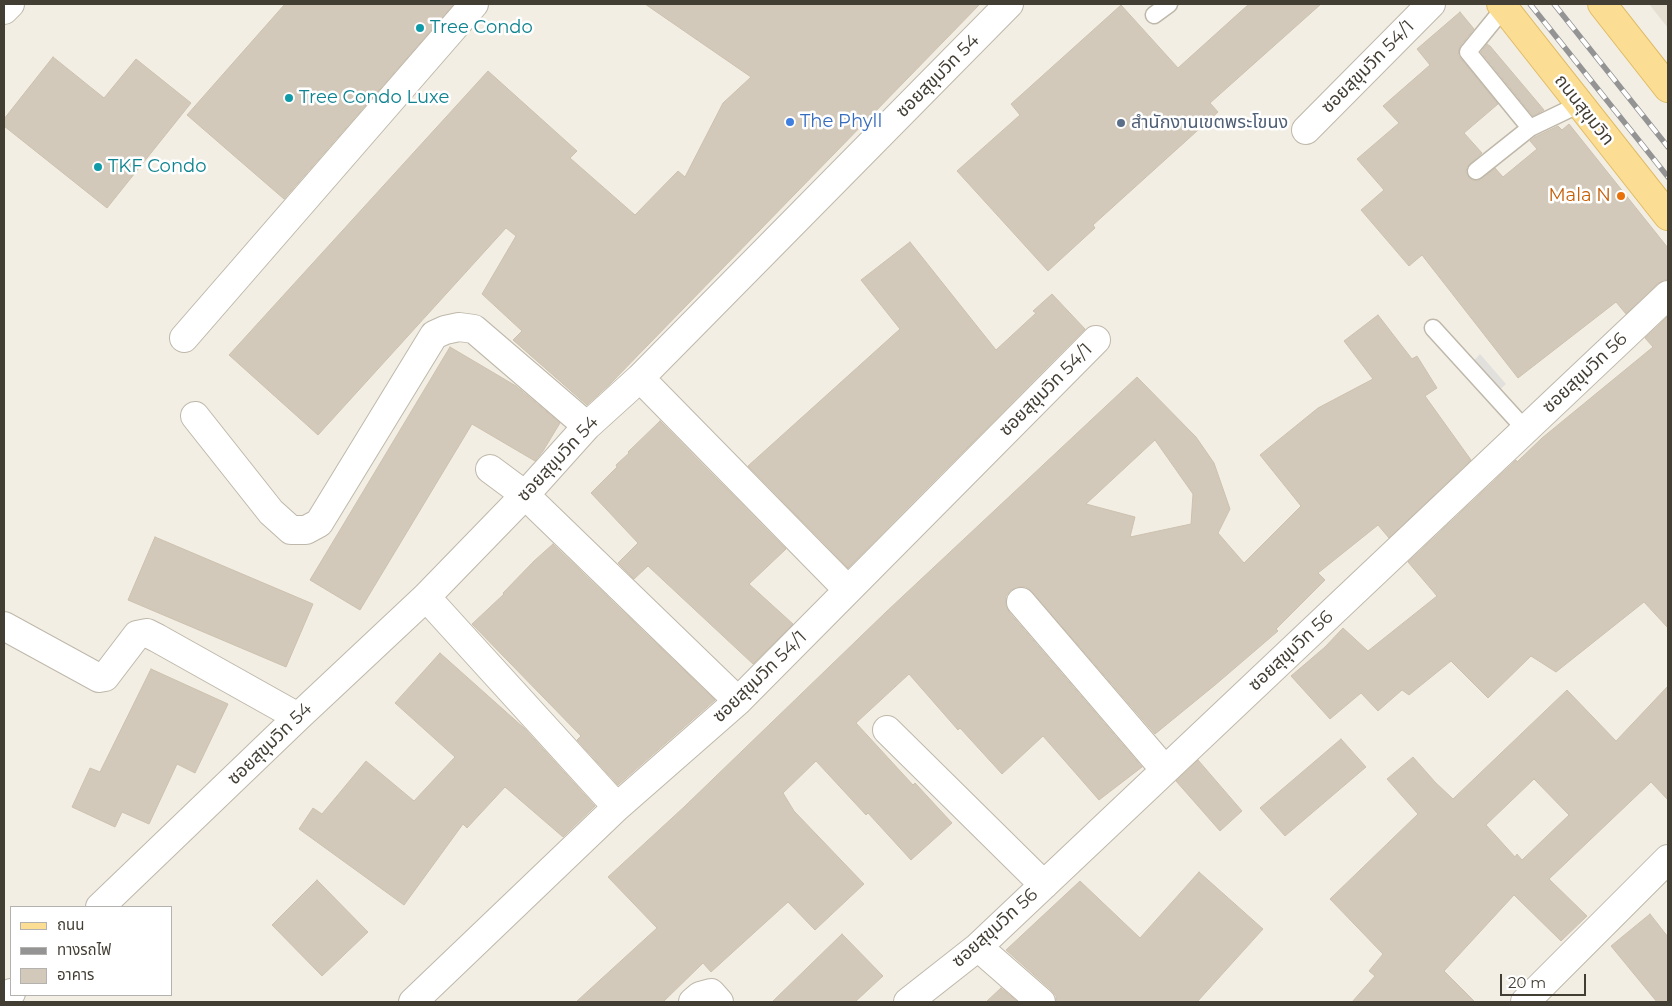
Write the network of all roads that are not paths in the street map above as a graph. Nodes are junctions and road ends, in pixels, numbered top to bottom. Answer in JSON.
{"nodes":[{"id":1,"x":10,"y":4,"type":"edge"},
{"id":2,"x":474,"y":4,"type":"edge"},
{"id":3,"x":1009,"y":4,"type":"edge"},
{"id":4,"x":1169,"y":4,"type":"edge"},
{"id":5,"x":1431,"y":4,"type":"edge"},
{"id":6,"x":1602,"y":4,"type":"edge"},
{"id":7,"x":1503,"y":6,"type":"edge"},
{"id":8,"x":4,"y":10,"type":"edge"},
{"id":9,"x":1154,"y":15,"type":"dead end"},
{"id":10,"x":1668,"y":88,"type":"edge"},
{"id":11,"x":1580,"y":104,"type":"junction"},
{"id":12,"x":1530,"y":128,"type":"junction"},
{"id":13,"x":1306,"y":130,"type":"dead end"},
{"id":14,"x":1476,"y":171,"type":"dead end"},
{"id":15,"x":1668,"y":216,"type":"edge"},
{"id":16,"x":1668,"y":295,"type":"edge"},
{"id":17,"x":1433,"y":328,"type":"dead end"},
{"id":18,"x":184,"y":338,"type":"dead end"},
{"id":19,"x":1096,"y":340,"type":"dead end"},
{"id":20,"x":640,"y":378,"type":"junction"},
{"id":21,"x":195,"y":416,"type":"dead end"},
{"id":22,"x":586,"y":426,"type":"junction"},
{"id":23,"x":1526,"y":429,"type":"junction"},
{"id":24,"x":490,"y":469,"type":"dead end"},
{"id":25,"x":525,"y":494,"type":"junction"},
{"id":26,"x":848,"y":590,"type":"junction"},
{"id":27,"x":426,"y":597,"type":"junction"},
{"id":28,"x":1021,"y":602,"type":"dead end"},
{"id":29,"x":4,"y":626,"type":"edge"},
{"id":30,"x":738,"y":701,"type":"junction"},
{"id":31,"x":298,"y":717,"type":"junction"},
{"id":32,"x":887,"y":730,"type":"dead end"},
{"id":33,"x":1165,"y":770,"type":"junction"},
{"id":34,"x":617,"y":808,"type":"junction"},
{"id":35,"x":1668,"y":859,"type":"edge"},
{"id":36,"x":1044,"y":884,"type":"junction"},
{"id":37,"x":101,"y":906,"type":"edge"},
{"id":38,"x":978,"y":947,"type":"junction"},
{"id":39,"x":413,"y":1002,"type":"edge"},
{"id":40,"x":693,"y":1002,"type":"edge"},
{"id":41,"x":719,"y":1002,"type":"edge"},
{"id":42,"x":908,"y":1002,"type":"edge"},
{"id":43,"x":1041,"y":1002,"type":"edge"},
{"id":44,"x":1525,"y":1002,"type":"edge"}],
"edges":[{"from":1,"to":8,"type":"street"},
{"from":2,"to":18,"type":"street"},
{"from":3,"to":20,"type":"street","name":"ซอยสุขุมวิท 54"},
{"from":4,"to":9,"type":"lane"},
{"from":5,"to":13,"type":"street","name":"ซอยสุขุมวิท 54/1"},
{"from":6,"to":10,"type":"main road"},
{"from":7,"to":11,"type":"main road","name":"ถนนสุขุมวิท"},
{"from":7,"to":12,"type":"lane"},
{"from":11,"to":12,"type":"lane"},
{"from":11,"to":15,"type":"main road","name":"ถนนสุขุมวิท"},
{"from":12,"to":14,"type":"lane"},
{"from":16,"to":23,"type":"street","name":"ซอยสุขุมวิท 56"},
{"from":17,"to":23,"type":"lane"},
{"from":19,"to":26,"type":"street","name":"ซอยสุขุมวิท 54/1"},
{"from":20,"to":22,"type":"street","name":"ซอยสุขุมวิท 54"},
{"from":20,"to":26,"type":"street"},
{"from":21,"to":22,"type":"street"},
{"from":22,"to":25,"type":"street","name":"ซอยสุขุมวิท 54"},
{"from":23,"to":33,"type":"street","name":"ซอยสุขุมวิท 56"},
{"from":24,"to":25,"type":"street"},
{"from":25,"to":27,"type":"street","name":"ซอยสุขุมวิท 54"},
{"from":25,"to":30,"type":"street"},
{"from":26,"to":30,"type":"street","name":"ซอยสุขุมวิท 54/1"},
{"from":27,"to":31,"type":"street","name":"ซอยสุขุมวิท 54"},
{"from":27,"to":34,"type":"street"},
{"from":28,"to":33,"type":"street"},
{"from":29,"to":31,"type":"street"},
{"from":30,"to":34,"type":"street","name":"ซอยสุขุมวิท 54/1"},
{"from":31,"to":37,"type":"street","name":"ซอยสุขุมวิท 54"},
{"from":32,"to":36,"type":"street"},
{"from":33,"to":36,"type":"street","name":"ซอยสุขุมวิท 56"},
{"from":34,"to":39,"type":"street","name":"ซอยสุขุมวิท 54/1"},
{"from":35,"to":44,"type":"street"},
{"from":36,"to":38,"type":"street","name":"ซอยสุขุมวิท 56"},
{"from":38,"to":42,"type":"street","name":"ซอยสุขุมวิท 56"},
{"from":38,"to":43,"type":"street"},
{"from":40,"to":41,"type":"street"}]}
